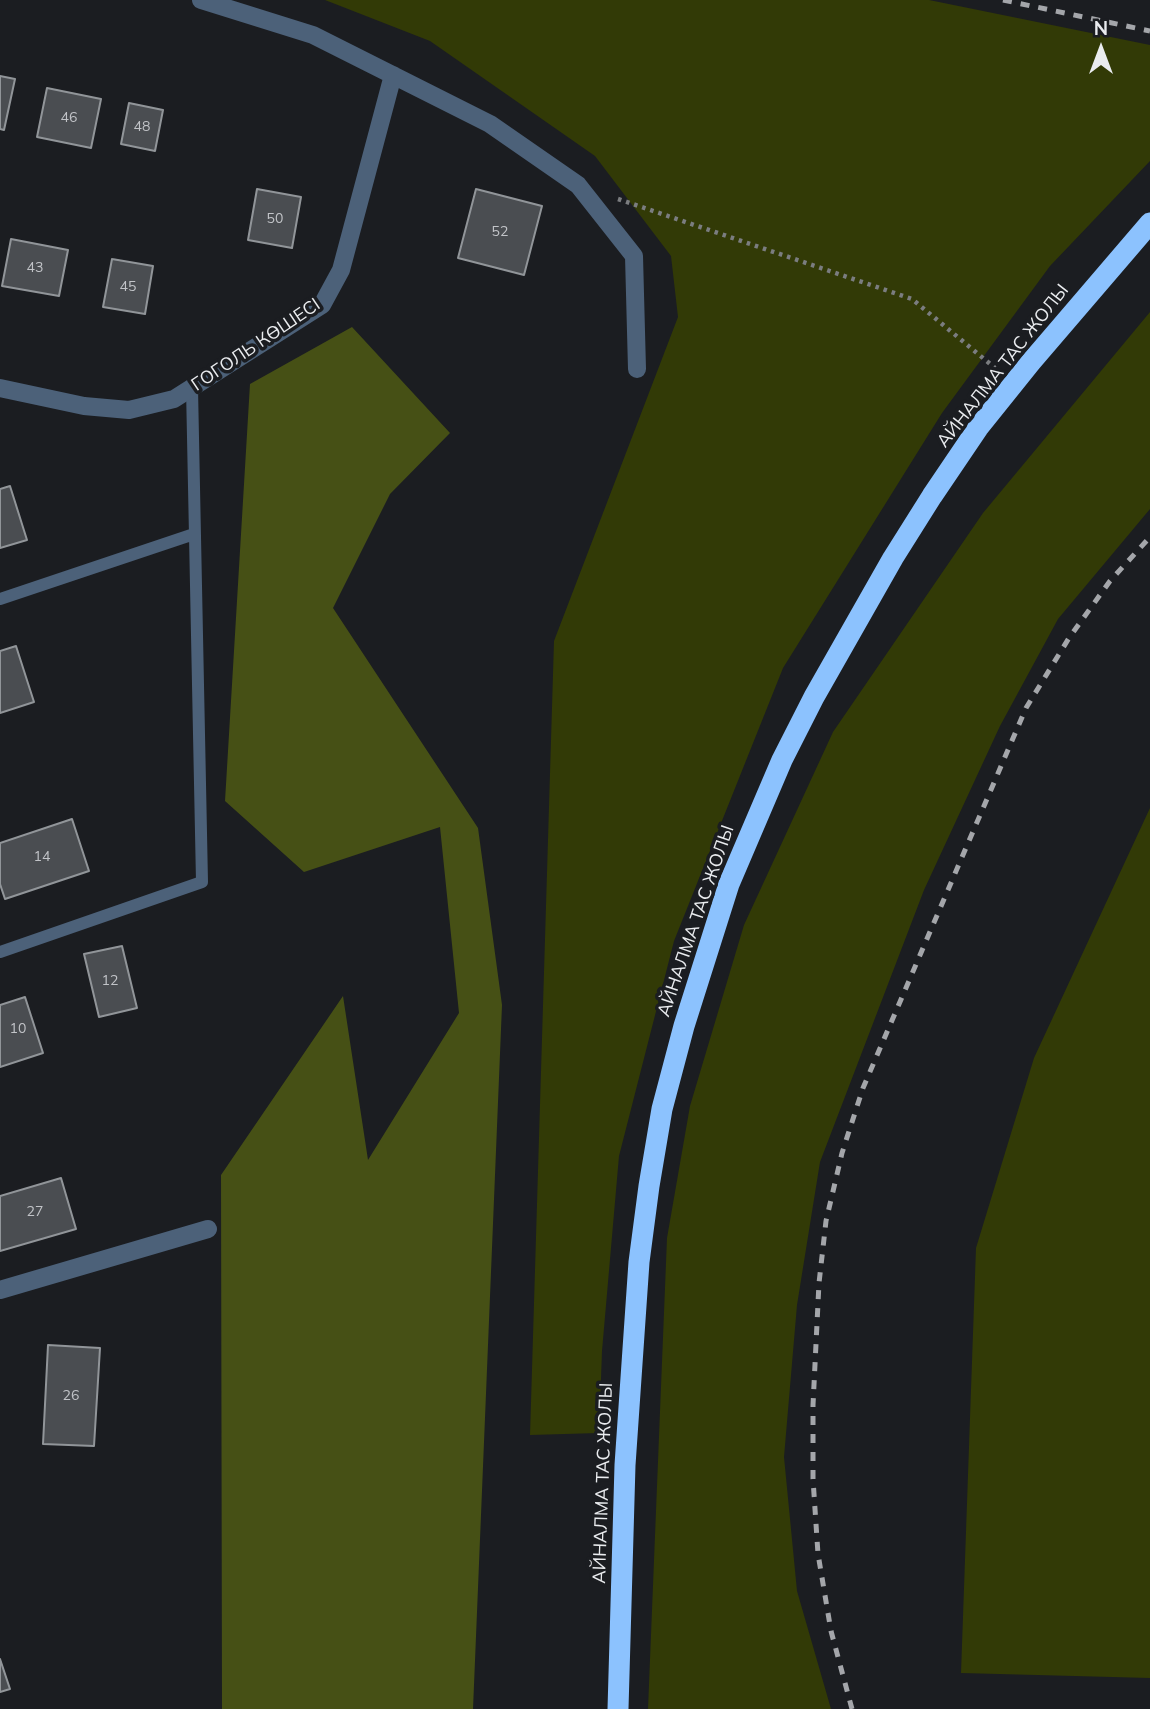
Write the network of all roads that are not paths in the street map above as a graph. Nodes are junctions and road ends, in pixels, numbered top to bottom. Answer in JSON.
{"nodes":[{"id":1,"x":201,"y":0,"type":"edge"},
{"id":2,"x":393,"y":75,"type":"junction"},
{"id":3,"x":1150,"y":223,"type":"edge"},
{"id":4,"x":637,"y":369,"type":"dead end"},
{"id":5,"x":0,"y":388,"type":"edge"},
{"id":6,"x":191,"y":388,"type":"junction"},
{"id":7,"x":194,"y":534,"type":"junction"},
{"id":8,"x":0,"y":599,"type":"edge"},
{"id":9,"x":0,"y":952,"type":"edge"},
{"id":10,"x":208,"y":1230,"type":"dead end"},
{"id":11,"x":0,"y":1290,"type":"edge"},
{"id":12,"x":618,"y":1709,"type":"edge"}],
"edges":[{"from":1,"to":2,"type":"street"},
{"from":2,"to":4,"type":"street"},
{"from":2,"to":6,"type":"street","name":"ГОГОЛЬ КӨШЕСІ"},
{"from":3,"to":12,"type":"highway","name":"АЙНАЛМА ТАС ЖОЛЫ"},
{"from":5,"to":6,"type":"street","name":"ГОГОЛЬ КӨШЕСІ"},
{"from":6,"to":7,"type":"lane"},
{"from":7,"to":8,"type":"lane"},
{"from":7,"to":9,"type":"lane"},
{"from":10,"to":11,"type":"street"}]}
